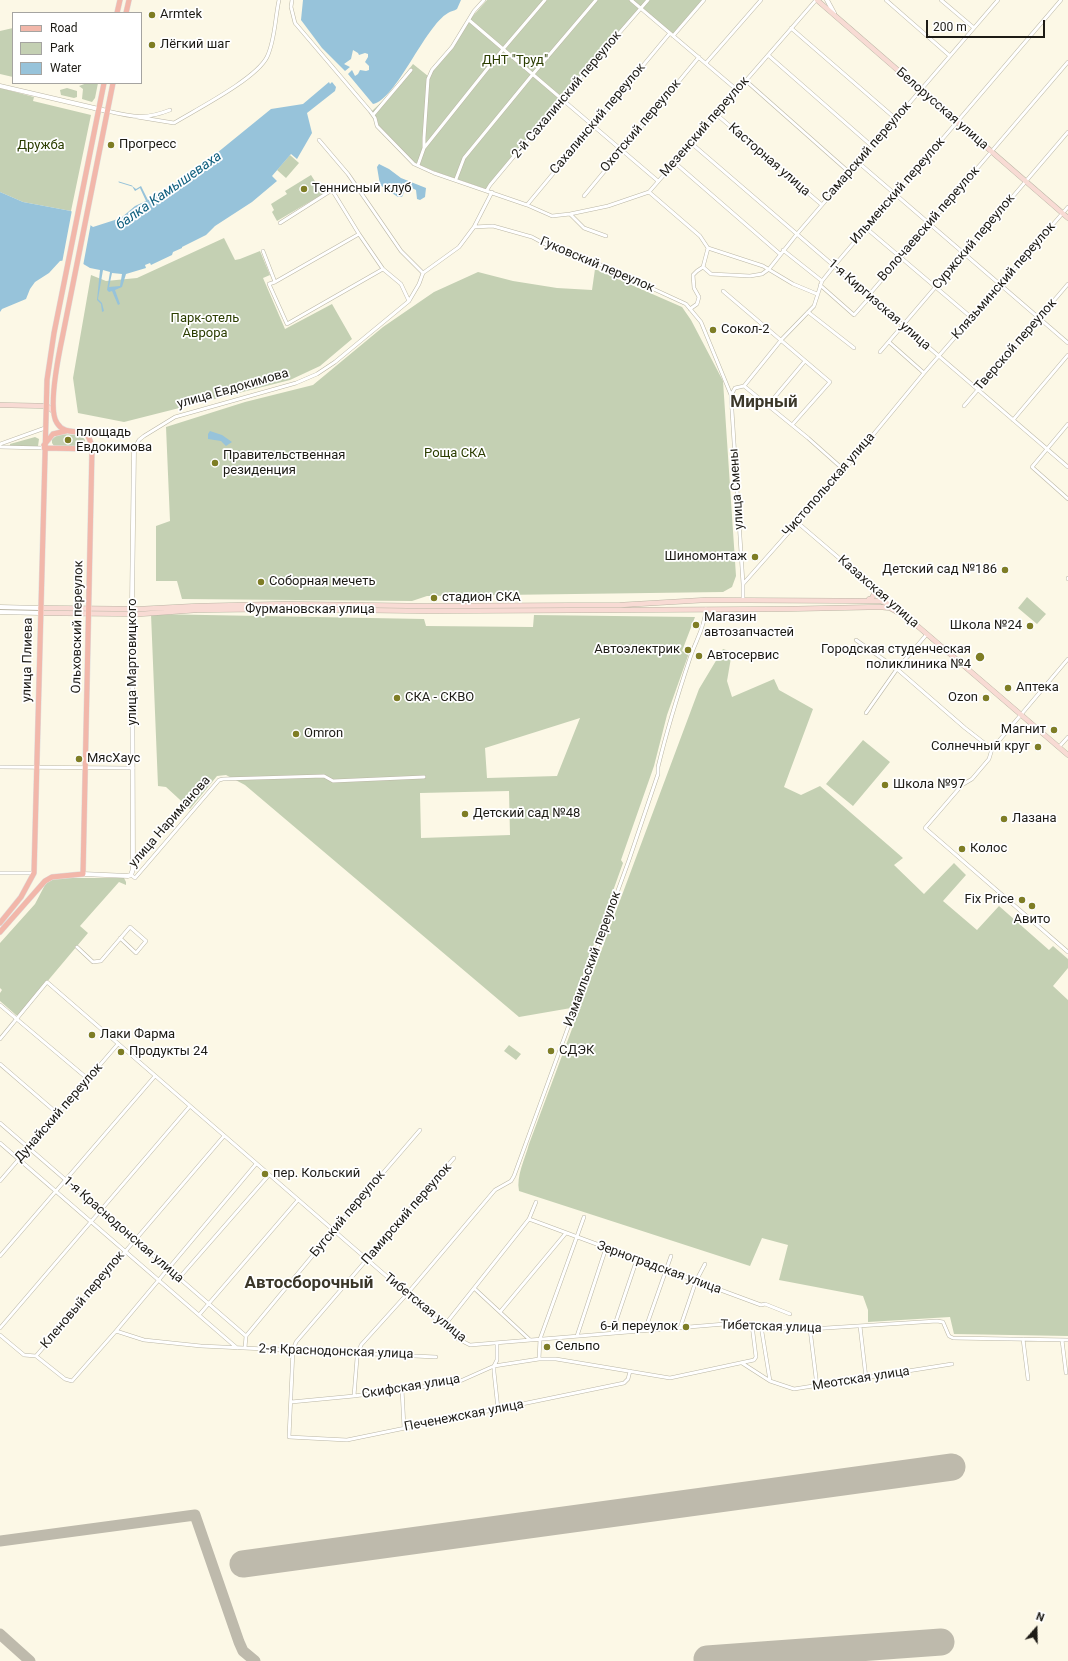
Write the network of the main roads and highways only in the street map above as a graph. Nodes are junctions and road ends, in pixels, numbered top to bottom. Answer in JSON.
{"nodes":[{"id":1,"x":120,"y":0,"type":"edge"},
{"id":2,"x":129,"y":0,"type":"edge"},
{"id":3,"x":816,"y":0,"type":"edge"},
{"id":4,"x":117,"y":12,"type":"edge"},
{"id":5,"x":126,"y":12,"type":"edge"},
{"id":6,"x":104,"y":84,"type":"edge"},
{"id":7,"x":113,"y":84,"type":"edge"},
{"id":8,"x":1068,"y":218,"type":"edge"},
{"id":9,"x":0,"y":405,"type":"edge"},
{"id":10,"x":46,"y":406,"type":"junction"},
{"id":11,"x":53,"y":411,"type":"junction"},
{"id":12,"x":66,"y":431,"type":"junction"},
{"id":13,"x":44,"y":447,"type":"junction"},
{"id":14,"x":92,"y":449,"type":"junction"},
{"id":15,"x":874,"y":587,"type":"road end"},
{"id":16,"x":705,"y":600,"type":"junction"},
{"id":17,"x":786,"y":600,"type":"junction"},
{"id":18,"x":868,"y":600,"type":"junction"},
{"id":19,"x":620,"y":607,"type":"junction"},
{"id":20,"x":706,"y":609,"type":"junction"},
{"id":21,"x":786,"y":609,"type":"junction"},
{"id":22,"x":40,"y":610,"type":"junction"},
{"id":23,"x":90,"y":611,"type":"junction"},
{"id":24,"x":914,"y":623,"type":"junction"},
{"id":25,"x":1068,"y":755,"type":"edge"},
{"id":26,"x":83,"y":874,"type":"joint"},
{"id":27,"x":0,"y":923,"type":"edge"},
{"id":28,"x":0,"y":932,"type":"edge"}],
"edges":[{"from":1,"to":4,"type":"main road"},
{"from":2,"to":5,"type":"main road"},
{"from":3,"to":8,"type":"main road","name":"Белорусская улица"},
{"from":6,"to":10,"type":"main road","name":"улица Плиева"},
{"from":7,"to":11,"type":"main road"},
{"from":9,"to":10,"type":"main road"},
{"from":10,"to":11,"type":"main road"},
{"from":10,"to":13,"type":"main road","name":"улица Плиева"},
{"from":11,"to":12,"type":"main road"},
{"from":12,"to":13,"type":"main road"},
{"from":12,"to":14,"type":"main road","name":"Ольховский переулок"},
{"from":13,"to":14,"type":"main road"},
{"from":13,"to":22,"type":"main road","name":"улица Плиева"},
{"from":14,"to":23,"type":"main road","name":"Ольховский переулок"},
{"from":15,"to":18,"type":"main road"},
{"from":16,"to":17,"type":"main road"},
{"from":16,"to":19,"type":"main road"},
{"from":16,"to":20,"type":"main road"},
{"from":17,"to":18,"type":"main road"},
{"from":17,"to":21,"type":"main road"},
{"from":18,"to":24,"type":"main road","name":"Казахская улица"},
{"from":19,"to":20,"type":"main road"},
{"from":19,"to":23,"type":"main road","name":"Фурмановская улица"},
{"from":20,"to":21,"type":"main road"},
{"from":21,"to":24,"type":"main road"},
{"from":22,"to":23,"type":"main road","name":"Фурмановская улица"},
{"from":22,"to":27,"type":"main road","name":"улица Плиева"},
{"from":23,"to":26,"type":"main road","name":"Ольховский переулок"},
{"from":24,"to":25,"type":"main road","name":"Казахская улица"},
{"from":26,"to":28,"type":"main road","name":"улица Нариманова"}]}
